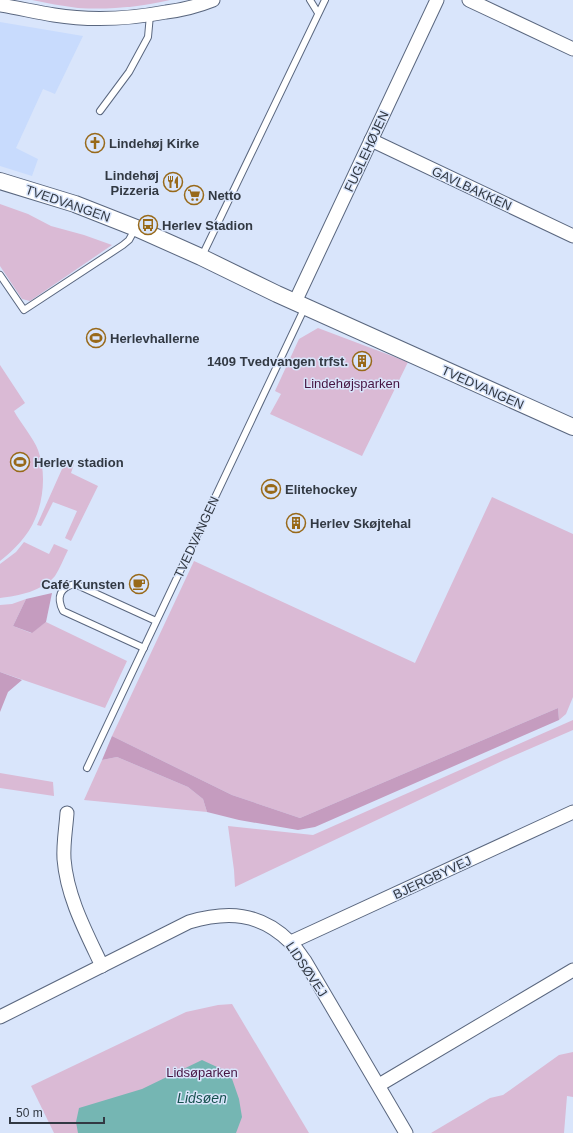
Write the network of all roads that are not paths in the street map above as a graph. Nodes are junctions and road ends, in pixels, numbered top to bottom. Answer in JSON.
{"nodes":[{"id":1,"x":213,"y":0,"type":"edge"},
{"id":2,"x":310,"y":0,"type":"edge"},
{"id":3,"x":325,"y":0,"type":"edge"},
{"id":4,"x":437,"y":0,"type":"edge"},
{"id":5,"x":469,"y":0,"type":"edge"},
{"id":6,"x":485,"y":3,"type":"edge"},
{"id":7,"x":0,"y":5,"type":"edge"},
{"id":8,"x":318,"y":13,"type":"junction"},
{"id":9,"x":150,"y":16,"type":"junction"},
{"id":10,"x":573,"y":49,"type":"edge"},
{"id":11,"x":100,"y":111,"type":"dead end"},
{"id":12,"x":371,"y":140,"type":"junction"},
{"id":13,"x":0,"y":181,"type":"edge"},
{"id":14,"x":136,"y":228,"type":"junction"},
{"id":15,"x":573,"y":236,"type":"edge"},
{"id":16,"x":201,"y":257,"type":"junction"},
{"id":17,"x":0,"y":275,"type":"edge"},
{"id":18,"x":300,"y":304,"type":"junction"},
{"id":19,"x":573,"y":427,"type":"edge"},
{"id":20,"x":156,"y":621,"type":"junction"},
{"id":21,"x":144,"y":648,"type":"junction"},
{"id":22,"x":87,"y":768,"type":"dead end"},
{"id":23,"x":573,"y":812,"type":"edge"},
{"id":24,"x":68,"y":813,"type":"dead end"},
{"id":25,"x":291,"y":942,"type":"junction"},
{"id":26,"x":102,"y":966,"type":"junction"},
{"id":27,"x":573,"y":970,"type":"edge"},
{"id":28,"x":0,"y":1017,"type":"edge"},
{"id":29,"x":379,"y":1085,"type":"junction"},
{"id":30,"x":406,"y":1133,"type":"edge"}],
"edges":[{"from":1,"to":9,"type":"street"},
{"from":2,"to":8,"type":"lane"},
{"from":3,"to":8,"type":"lane"},
{"from":4,"to":12,"type":"street","name":"FUGLEHØJEN"},
{"from":5,"to":6,"type":"street"},
{"from":6,"to":10,"type":"street"},
{"from":7,"to":9,"type":"street"},
{"from":8,"to":16,"type":"lane"},
{"from":9,"to":11,"type":"lane"},
{"from":12,"to":15,"type":"street","name":"GAVLBAKKEN"},
{"from":12,"to":18,"type":"street","name":"FUGLEHØJEN"},
{"from":13,"to":14,"type":"street","name":"TVEDVANGEN"},
{"from":14,"to":16,"type":"street","name":"TVEDVANGEN"},
{"from":14,"to":17,"type":"lane"},
{"from":16,"to":18,"type":"street","name":"TVEDVANGEN"},
{"from":18,"to":19,"type":"street","name":"TVEDVANGEN"},
{"from":18,"to":20,"type":"lane","name":"TVEDVANGEN"},
{"from":20,"to":21,"type":"lane","name":"TVEDVANGEN"},
{"from":20,"to":21,"type":"lane"},
{"from":21,"to":22,"type":"lane","name":"TVEDVANGEN"},
{"from":23,"to":25,"type":"street","name":"BJERGBYVEJ"},
{"from":24,"to":26,"type":"street"},
{"from":25,"to":26,"type":"street","name":"LIDSØVEJ"},
{"from":25,"to":29,"type":"street","name":"LIDSØVEJ"},
{"from":26,"to":28,"type":"street","name":"LIDSØVEJ"},
{"from":27,"to":29,"type":"street"},
{"from":29,"to":30,"type":"street","name":"LIDSØVEJ"}]}
